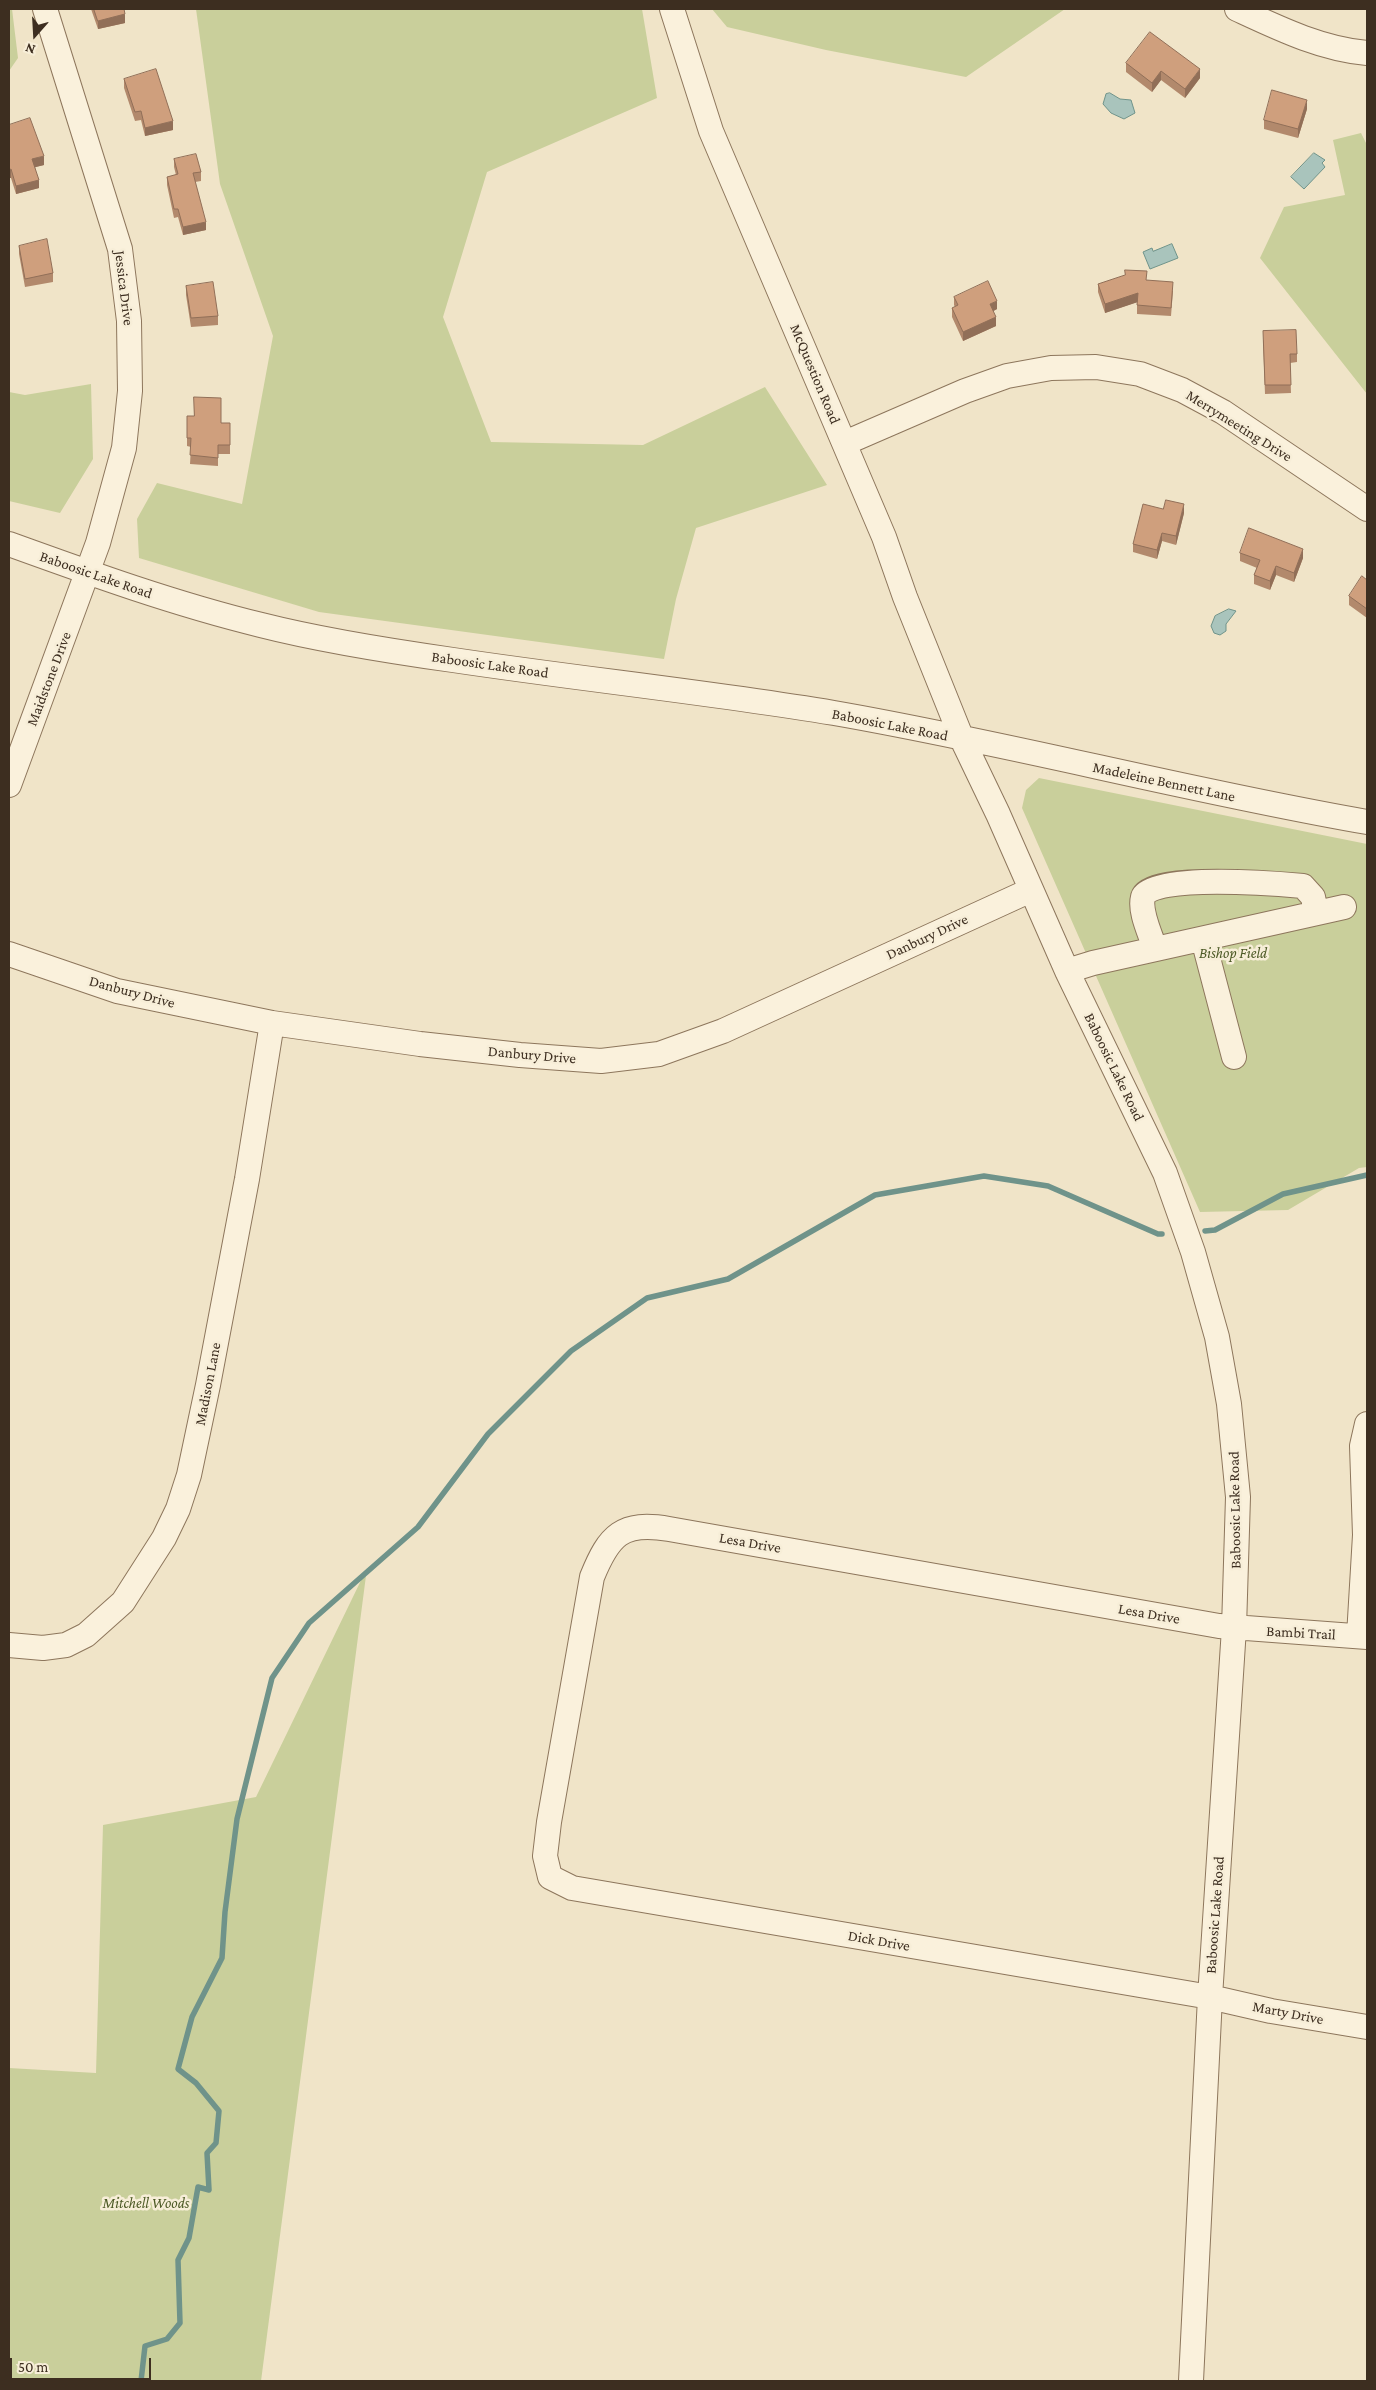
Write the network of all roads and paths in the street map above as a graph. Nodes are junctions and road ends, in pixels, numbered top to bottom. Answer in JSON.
{"nodes":[{"id":1,"x":44,"y":9,"type":"edge"},
{"id":2,"x":672,"y":9,"type":"edge"},
{"id":3,"x":1237,"y":9,"type":"edge"},
{"id":4,"x":1367,"y":53,"type":"edge"},
{"id":5,"x":845,"y":443,"type":"junction"},
{"id":6,"x":1367,"y":509,"type":"edge"},
{"id":7,"x":9,"y":544,"type":"edge"},
{"id":8,"x":88,"y":573,"type":"junction"},
{"id":9,"x":962,"y":738,"type":"junction"},
{"id":10,"x":9,"y":785,"type":"edge"},
{"id":11,"x":1367,"y":822,"type":"edge"},
{"id":12,"x":1031,"y":890,"type":"junction"},
{"id":13,"x":1344,"y":907,"type":"dead end"},
{"id":14,"x":1316,"y":913,"type":"junction"},
{"id":15,"x":1203,"y":939,"type":"junction"},
{"id":16,"x":1156,"y":949,"type":"junction"},
{"id":17,"x":9,"y":954,"type":"edge"},
{"id":18,"x":1067,"y":971,"type":"junction"},
{"id":19,"x":272,"y":1023,"type":"junction"},
{"id":20,"x":1234,"y":1057,"type":"dead end"},
{"id":21,"x":1367,"y":1424,"type":"edge"},
{"id":22,"x":1234,"y":1628,"type":"junction"},
{"id":23,"x":1363,"y":1637,"type":"edge"},
{"id":24,"x":9,"y":1645,"type":"edge"},
{"id":25,"x":550,"y":1877,"type":"joint"},
{"id":26,"x":1210,"y":1997,"type":"junction"},
{"id":27,"x":1367,"y":2028,"type":"edge"},
{"id":28,"x":1191,"y":2381,"type":"edge"}],
"edges":[{"from":1,"to":8,"type":"street","name":"Jessica Drive"},
{"from":2,"to":5,"type":"street","name":"McQuestion Road"},
{"from":3,"to":4,"type":"street"},
{"from":5,"to":6,"type":"street","name":"Merrymeeting Drive"},
{"from":5,"to":9,"type":"street","name":"McQuestion Road"},
{"from":7,"to":8,"type":"street","name":"Baboosic Lake Road"},
{"from":8,"to":9,"type":"street","name":"Baboosic Lake Road"},
{"from":8,"to":10,"type":"street","name":"Maidstone Drive"},
{"from":9,"to":11,"type":"street","name":"Madeleine Bennett Lane"},
{"from":9,"to":12,"type":"street","name":"Baboosic Lake Road"},
{"from":12,"to":18,"type":"street","name":"Baboosic Lake Road"},
{"from":12,"to":19,"type":"street","name":"Danbury Drive"},
{"from":13,"to":14,"type":"street"},
{"from":14,"to":15,"type":"street"},
{"from":14,"to":16,"type":"street"},
{"from":15,"to":16,"type":"street"},
{"from":15,"to":20,"type":"street"},
{"from":16,"to":18,"type":"street"},
{"from":17,"to":19,"type":"street","name":"Danbury Drive"},
{"from":18,"to":22,"type":"street","name":"Baboosic Lake Road"},
{"from":19,"to":24,"type":"street","name":"Madison Lane"},
{"from":21,"to":23,"type":"street"},
{"from":22,"to":23,"type":"street","name":"Bambi Trail"},
{"from":22,"to":25,"type":"street","name":"Lesa Drive"},
{"from":22,"to":26,"type":"street","name":"Baboosic Lake Road"},
{"from":25,"to":26,"type":"street","name":"Dick Drive"},
{"from":26,"to":27,"type":"street","name":"Marty Drive"},
{"from":26,"to":28,"type":"street","name":"Baboosic Lake Road"}]}
